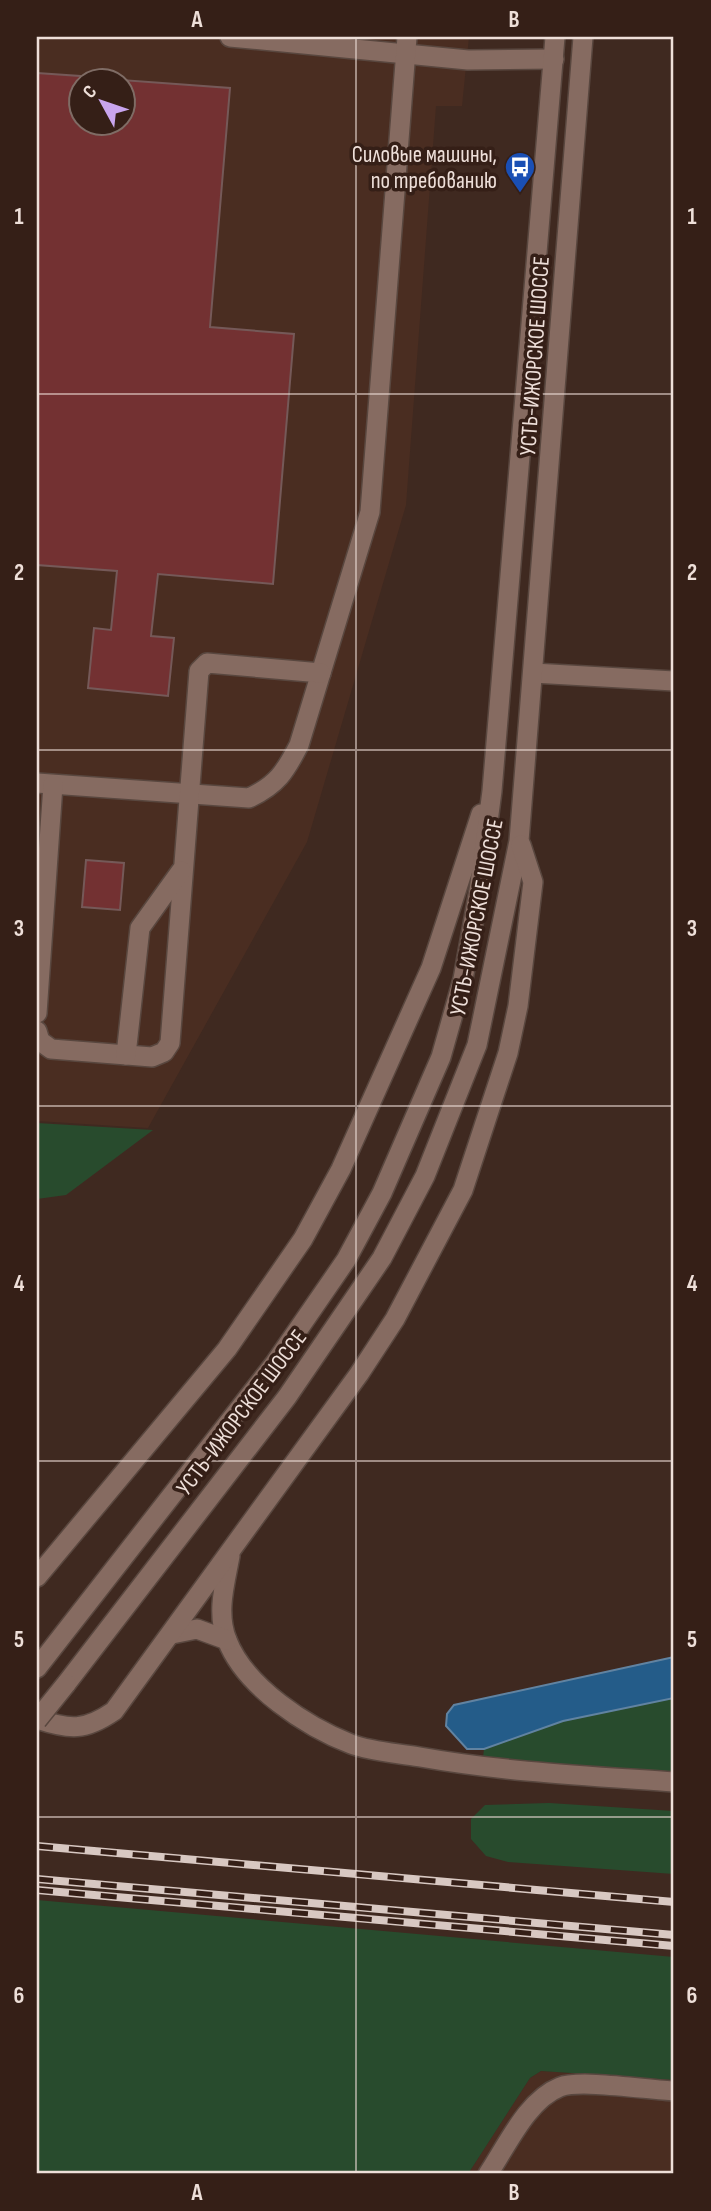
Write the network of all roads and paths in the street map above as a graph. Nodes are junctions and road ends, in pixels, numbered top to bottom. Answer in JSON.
{"nodes":[{"id":1,"x":230,"y":37,"type":"edge"},
{"id":2,"x":555,"y":37,"type":"edge"},
{"id":3,"x":583,"y":37,"type":"edge"},
{"id":4,"x":407,"y":46,"type":"edge"},
{"id":5,"x":554,"y":59,"type":"junction"},
{"id":6,"x":321,"y":673,"type":"junction"},
{"id":7,"x":533,"y":673,"type":"junction"},
{"id":8,"x":674,"y":681,"type":"edge"},
{"id":9,"x":45,"y":784,"type":"edge"},
{"id":10,"x":492,"y":791,"type":"junction"},
{"id":11,"x":187,"y":793,"type":"junction"},
{"id":12,"x":519,"y":841,"type":"junction"},
{"id":13,"x":182,"y":870,"type":"junction"},
{"id":14,"x":37,"y":1013,"type":"edge"},
{"id":15,"x":37,"y":1031,"type":"edge"},
{"id":16,"x":126,"y":1055,"type":"junction"},
{"id":17,"x":231,"y":1552,"type":"junction"},
{"id":18,"x":37,"y":1577,"type":"edge"},
{"id":19,"x":172,"y":1634,"type":"junction"},
{"id":20,"x":227,"y":1640,"type":"junction"},
{"id":21,"x":37,"y":1668,"type":"edge"},
{"id":22,"x":37,"y":1720,"type":"edge"},
{"id":23,"x":674,"y":1783,"type":"edge"},
{"id":24,"x":674,"y":2091,"type":"edge"},
{"id":25,"x":488,"y":2174,"type":"edge"}],
"edges":[{"from":1,"to":4,"type":"street"},
{"from":2,"to":5,"type":"street","name":"УСТЬ-ИЖОРСКОЕ ШОССЕ"},
{"from":3,"to":7,"type":"street","name":"УСТЬ-ИЖОРСКОЕ ШОССЕ"},
{"from":4,"to":5,"type":"street"},
{"from":4,"to":6,"type":"street"},
{"from":5,"to":10,"type":"street","name":"УСТЬ-ИЖОРСКОЕ ШОССЕ"},
{"from":6,"to":11,"type":"street"},
{"from":6,"to":11,"type":"street"},
{"from":7,"to":8,"type":"street"},
{"from":7,"to":12,"type":"street","name":"УСТЬ-ИЖОРСКОЕ ШОССЕ"},
{"from":9,"to":11,"type":"street"},
{"from":9,"to":14,"type":"street"},
{"from":10,"to":18,"type":"street"},
{"from":10,"to":21,"type":"street","name":"УСТЬ-ИЖОРСКОЕ ШОССЕ"},
{"from":11,"to":13,"type":"street"},
{"from":12,"to":17,"type":"street"},
{"from":12,"to":22,"type":"street","name":"УСТЬ-ИЖОРСКОЕ ШОССЕ","bridge":true},
{"from":13,"to":16,"type":"street"},
{"from":13,"to":16,"type":"street"},
{"from":15,"to":16,"type":"street"},
{"from":17,"to":19,"type":"street"},
{"from":17,"to":20,"type":"street"},
{"from":19,"to":20,"type":"street"},
{"from":19,"to":22,"type":"street"},
{"from":20,"to":23,"type":"street"},
{"from":24,"to":25,"type":"street"}]}
